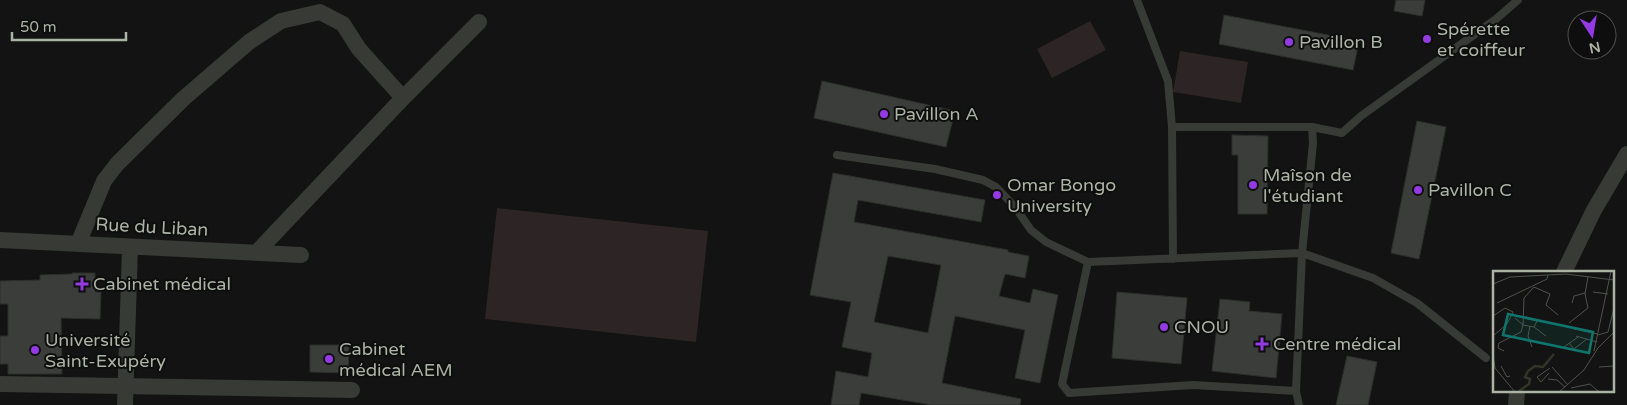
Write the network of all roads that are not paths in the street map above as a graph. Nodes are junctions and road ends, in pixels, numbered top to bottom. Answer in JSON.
{"nodes":[{"id":1,"x":1137,"y":0,"type":"edge"},
{"id":2,"x":1518,"y":0,"type":"edge"},
{"id":3,"x":479,"y":22,"type":"dead end"},
{"id":4,"x":403,"y":98,"type":"junction"},
{"id":5,"x":1172,"y":127,"type":"junction"},
{"id":6,"x":1312,"y":127,"type":"junction"},
{"id":7,"x":1627,"y":154,"type":"edge"},
{"id":8,"x":836,"y":155,"type":"dead end"},
{"id":9,"x":0,"y":240,"type":"edge"},
{"id":10,"x":78,"y":244,"type":"junction"},
{"id":11,"x":130,"y":247,"type":"junction"},
{"id":12,"x":257,"y":252,"type":"junction"},
{"id":13,"x":1302,"y":253,"type":"junction"},
{"id":14,"x":301,"y":255,"type":"dead end"},
{"id":15,"x":1173,"y":259,"type":"junction"},
{"id":16,"x":1088,"y":262,"type":"junction"},
{"id":17,"x":1564,"y":271,"type":"edge"},
{"id":18,"x":1486,"y":358,"type":"dead end"},
{"id":19,"x":0,"y":384,"type":"edge"},
{"id":20,"x":126,"y":386,"type":"junction"},
{"id":21,"x":352,"y":390,"type":"dead end"},
{"id":22,"x":1296,"y":391,"type":"junction"},
{"id":23,"x":1517,"y":392,"type":"edge"},
{"id":24,"x":125,"y":405,"type":"edge"},
{"id":25,"x":1299,"y":405,"type":"edge"},
{"id":26,"x":1516,"y":405,"type":"edge"}],
"edges":[{"from":1,"to":5,"type":"lane"},
{"from":2,"to":6,"type":"lane"},
{"from":3,"to":4,"type":"street"},
{"from":4,"to":10,"type":"street"},
{"from":4,"to":12,"type":"street"},
{"from":5,"to":6,"type":"lane"},
{"from":5,"to":15,"type":"lane"},
{"from":6,"to":13,"type":"lane"},
{"from":7,"to":17,"type":"street"},
{"from":8,"to":16,"type":"lane"},
{"from":9,"to":10,"type":"street","name":"Rue du Liban"},
{"from":10,"to":11,"type":"street","name":"Rue du Liban"},
{"from":11,"to":12,"type":"street","name":"Rue du Liban"},
{"from":11,"to":20,"type":"street"},
{"from":12,"to":14,"type":"street","name":"Rue du Liban"},
{"from":13,"to":15,"type":"lane"},
{"from":13,"to":18,"type":"lane"},
{"from":13,"to":22,"type":"lane"},
{"from":15,"to":16,"type":"lane"},
{"from":16,"to":22,"type":"lane"},
{"from":19,"to":20,"type":"street"},
{"from":20,"to":21,"type":"street"},
{"from":20,"to":24,"type":"street"},
{"from":22,"to":25,"type":"lane"},
{"from":23,"to":26,"type":"street"}]}
